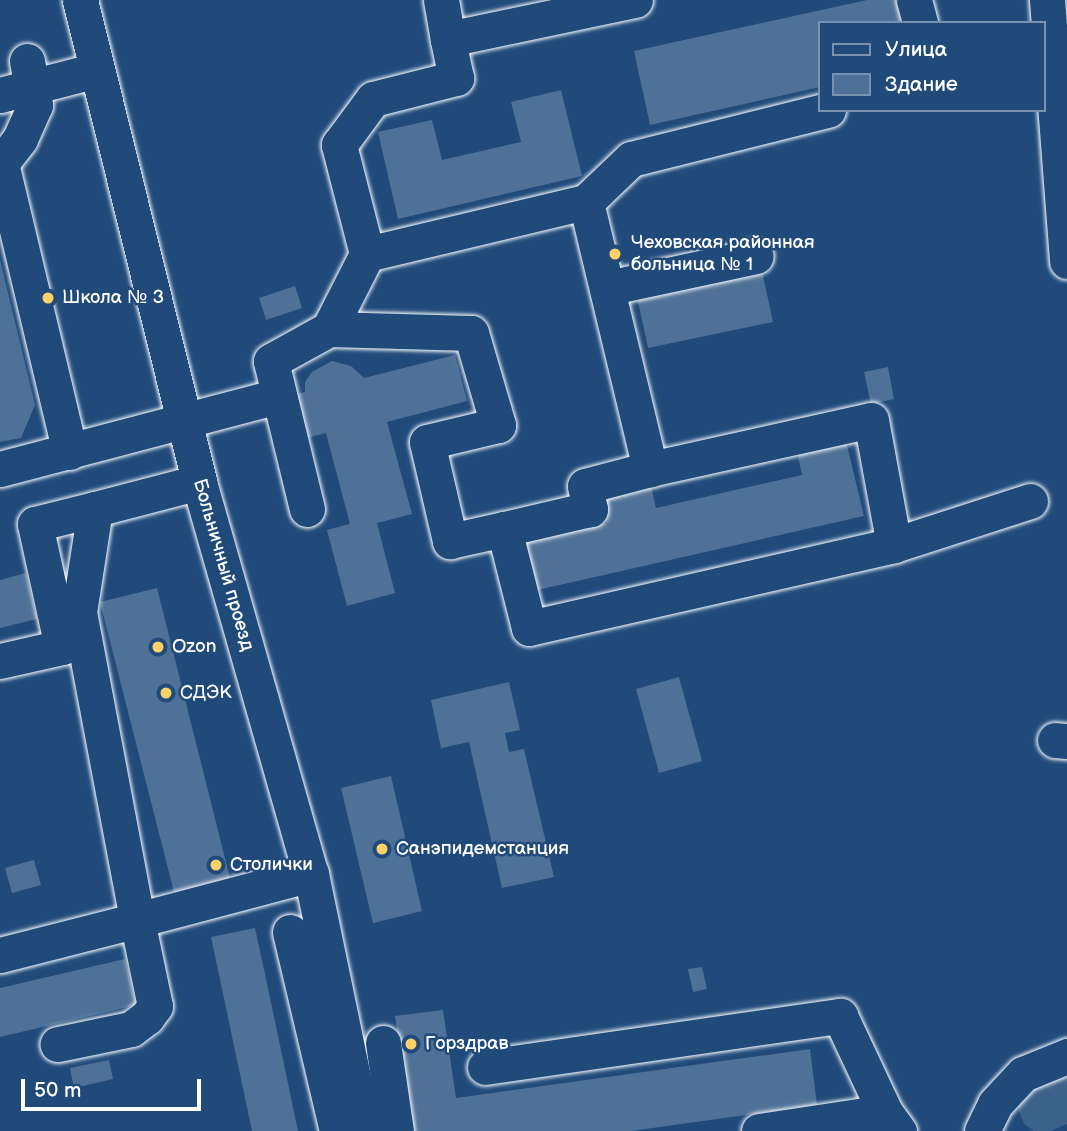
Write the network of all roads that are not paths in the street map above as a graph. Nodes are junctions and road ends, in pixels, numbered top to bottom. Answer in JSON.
{"nodes":[{"id":1,"x":80,"y":0,"type":"edge"},
{"id":2,"x":441,"y":0,"type":"edge"},
{"id":3,"x":635,"y":0,"type":"edge"},
{"id":4,"x":915,"y":0,"type":"edge"},
{"id":5,"x":1047,"y":0,"type":"edge"},
{"id":6,"x":920,"y":21,"type":"edge"},
{"id":7,"x":1058,"y":36,"type":"edge"},
{"id":8,"x":447,"y":39,"type":"junction"},
{"id":9,"x":97,"y":70,"type":"junction"},
{"id":10,"x":20,"y":81,"type":"edge"},
{"id":11,"x":820,"y":112,"type":"edge"},
{"id":12,"x":1,"y":164,"type":"edge"},
{"id":13,"x":586,"y":202,"type":"junction"},
{"id":14,"x":367,"y":254,"type":"junction"},
{"id":15,"x":756,"y":256,"type":"dead end"},
{"id":16,"x":1067,"y":261,"type":"edge"},
{"id":17,"x":607,"y":288,"type":"junction"},
{"id":18,"x":329,"y":328,"type":"junction"},
{"id":19,"x":279,"y":396,"type":"junction"},
{"id":20,"x":184,"y":419,"type":"junction"},
{"id":21,"x":70,"y":452,"type":"junction"},
{"id":22,"x":0,"y":469,"type":"edge"},
{"id":23,"x":650,"y":469,"type":"junction"},
{"id":24,"x":199,"y":482,"type":"junction"},
{"id":25,"x":1030,"y":501,"type":"dead end"},
{"id":26,"x":95,"y":509,"type":"junction"},
{"id":27,"x":307,"y":509,"type":"dead end"},
{"id":28,"x":504,"y":528,"type":"junction"},
{"id":29,"x":894,"y":544,"type":"junction"},
{"id":30,"x":0,"y":661,"type":"edge"},
{"id":31,"x":310,"y":873,"type":"junction"},
{"id":32,"x":137,"y":920,"type":"junction"},
{"id":33,"x":290,"y":932,"type":"dead end"},
{"id":34,"x":0,"y":955,"type":"edge"},
{"id":35,"x":383,"y":1043,"type":"dead end"},
{"id":36,"x":58,"y":1044,"type":"dead end"},
{"id":37,"x":1067,"y":1056,"type":"edge"},
{"id":38,"x":485,"y":1068,"type":"dead end"},
{"id":39,"x":892,"y":1122,"type":"edge"},
{"id":40,"x":337,"y":1131,"type":"edge"},
{"id":41,"x":363,"y":1131,"type":"edge"},
{"id":42,"x":396,"y":1131,"type":"edge"},
{"id":43,"x":759,"y":1131,"type":"edge"},
{"id":44,"x":982,"y":1131,"type":"edge"}],
"edges":[{"from":1,"to":9,"type":"street","name":"Больничный проезд"},
{"from":2,"to":8,"type":"street"},
{"from":3,"to":8,"type":"street"},
{"from":4,"to":6,"type":"street"},
{"from":5,"to":7,"type":"street"},
{"from":7,"to":16,"type":"street"},
{"from":8,"to":14,"type":"street"},
{"from":9,"to":10,"type":"street"},
{"from":9,"to":20,"type":"street","name":"Больничный проезд"},
{"from":10,"to":12,"type":"street"},
{"from":11,"to":13,"type":"street"},
{"from":12,"to":21,"type":"street"},
{"from":13,"to":14,"type":"street"},
{"from":13,"to":17,"type":"street"},
{"from":14,"to":18,"type":"street"},
{"from":15,"to":17,"type":"street"},
{"from":17,"to":23,"type":"street"},
{"from":18,"to":19,"type":"street"},
{"from":18,"to":28,"type":"street"},
{"from":19,"to":20,"type":"street"},
{"from":19,"to":27,"type":"street"},
{"from":20,"to":21,"type":"street"},
{"from":20,"to":24,"type":"street","name":"Больничный проезд"},
{"from":21,"to":22,"type":"street"},
{"from":23,"to":28,"type":"street"},
{"from":23,"to":29,"type":"street"},
{"from":24,"to":26,"type":"street"},
{"from":24,"to":31,"type":"street","name":"Больничный проезд"},
{"from":25,"to":29,"type":"street"},
{"from":26,"to":30,"type":"street"},
{"from":26,"to":32,"type":"street"},
{"from":28,"to":29,"type":"street"},
{"from":31,"to":32,"type":"street"},
{"from":31,"to":41,"type":"street","name":"Больничный проезд"},
{"from":32,"to":34,"type":"street"},
{"from":32,"to":36,"type":"street"},
{"from":33,"to":40,"type":"street"},
{"from":35,"to":42,"type":"street"},
{"from":37,"to":44,"type":"street"},
{"from":38,"to":39,"type":"street"},
{"from":39,"to":43,"type":"street"}]}
